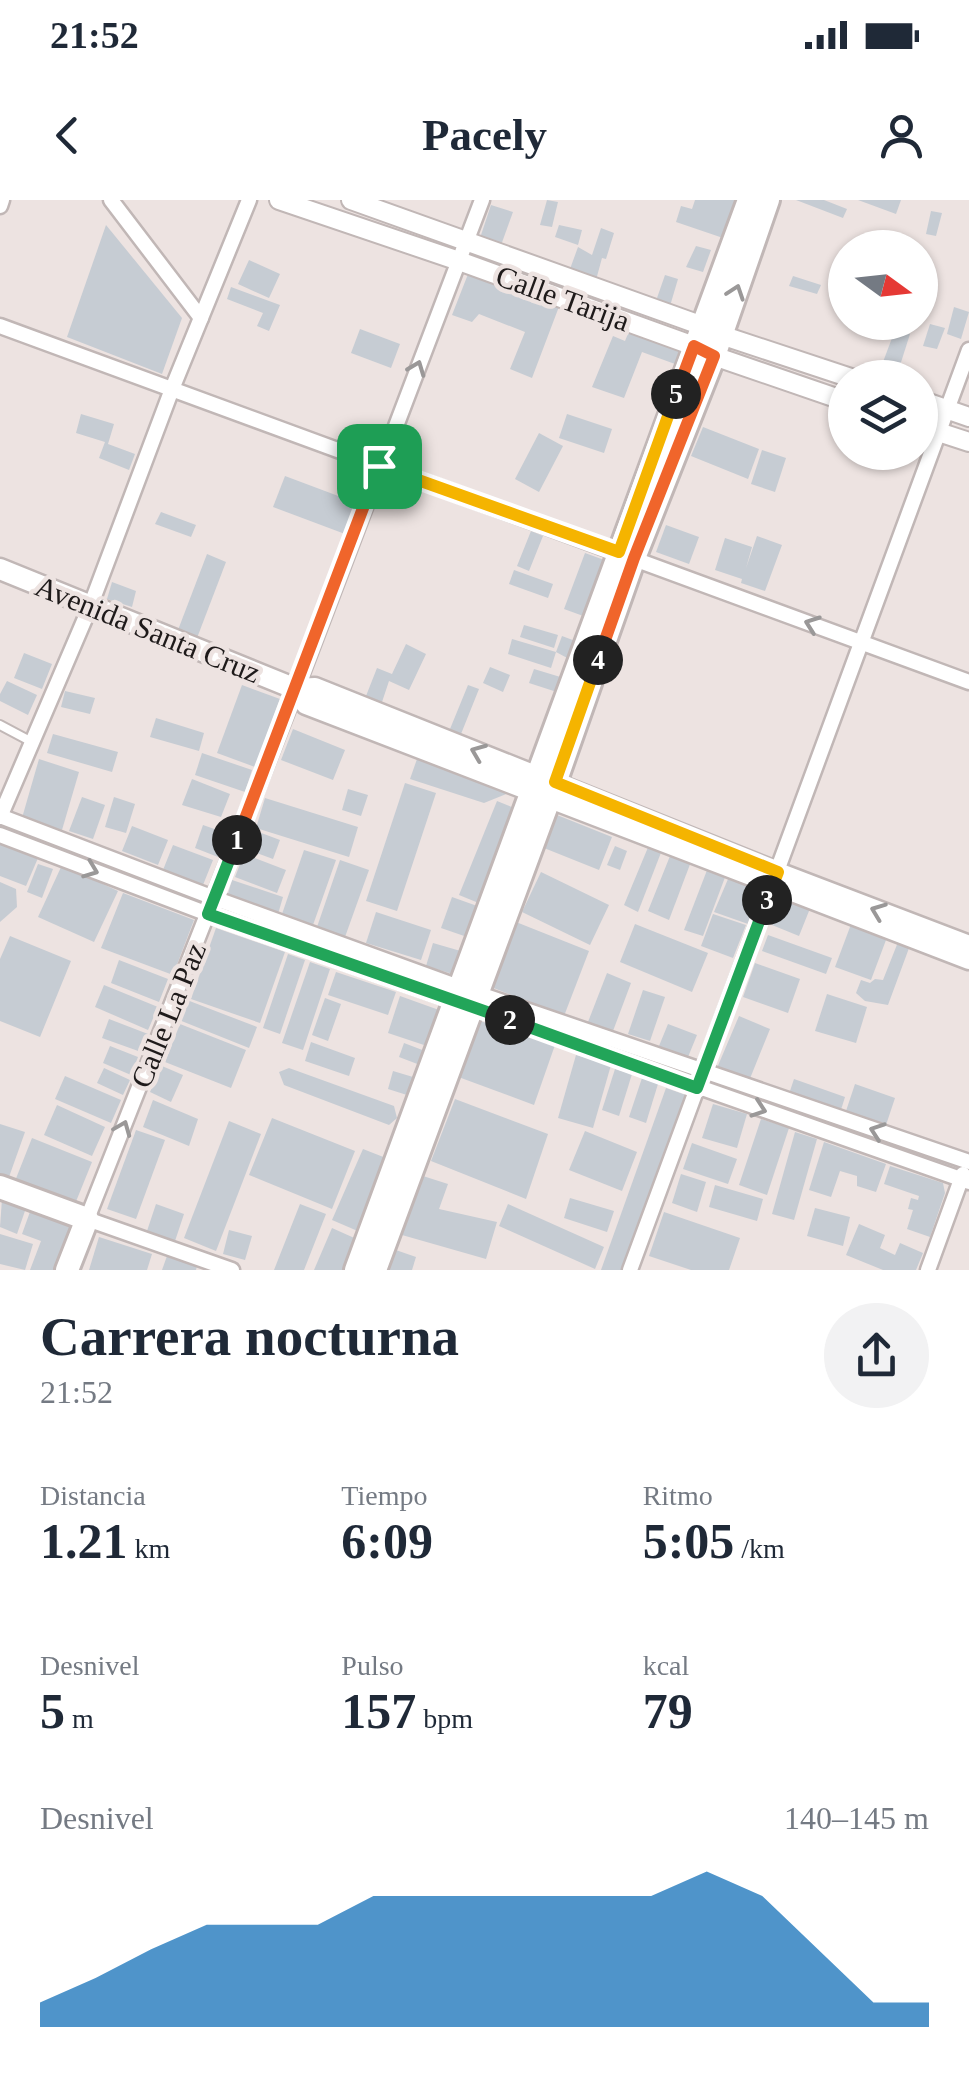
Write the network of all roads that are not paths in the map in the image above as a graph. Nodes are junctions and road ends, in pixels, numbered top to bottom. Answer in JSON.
{"nodes":[{"id":1,"x":111,"y":200,"type":"edge"},
{"id":2,"x":249,"y":200,"type":"edge"},
{"id":3,"x":279,"y":200,"type":"edge"},
{"id":4,"x":351,"y":200,"type":"edge"},
{"id":5,"x":482,"y":200,"type":"edge"},
{"id":6,"x":749,"y":200,"type":"edge"},
{"id":7,"x":768,"y":200,"type":"edge"},
{"id":8,"x":466,"y":240,"type":"junction"},
{"id":9,"x":460,"y":261,"type":"junction"},
{"id":10,"x":201,"y":318,"type":"junction"},
{"id":11,"x":0,"y":326,"type":"edge"},
{"id":12,"x":708,"y":340,"type":"junction"},
{"id":13,"x":969,"y":350,"type":"edge"},
{"id":14,"x":828,"y":372,"type":"edge"},
{"id":15,"x":172,"y":389,"type":"junction"},
{"id":16,"x":828,"y":393,"type":"edge"},
{"id":17,"x":938,"y":407,"type":"edge"},
{"id":18,"x":947,"y":410,"type":"junction"},
{"id":19,"x":969,"y":417,"type":"edge"},
{"id":20,"x":939,"y":433,"type":"junction"},
{"id":21,"x":969,"y":442,"type":"edge"},
{"id":22,"x":379,"y":466,"type":"junction"},
{"id":23,"x":627,"y":556,"type":"junction"},
{"id":24,"x":0,"y":569,"type":"edge"},
{"id":25,"x":90,"y":606,"type":"junction"},
{"id":26,"x":862,"y":642,"type":"junction"},
{"id":27,"x":969,"y":682,"type":"edge"},
{"id":28,"x":296,"y":688,"type":"junction"},
{"id":29,"x":0,"y":724,"type":"edge"},
{"id":30,"x":32,"y":742,"type":"junction"},
{"id":31,"x":544,"y":787,"type":"junction"},
{"id":32,"x":0,"y":816,"type":"edge"},
{"id":33,"x":0,"y":835,"type":"edge"},
{"id":34,"x":775,"y":879,"type":"junction"},
{"id":35,"x":214,"y":898,"type":"junction"},
{"id":36,"x":208,"y":914,"type":"junction"},
{"id":37,"x":969,"y":946,"type":"edge"},
{"id":38,"x":969,"y":959,"type":"edge"},
{"id":39,"x":465,"y":996,"type":"junction"},
{"id":40,"x":703,"y":1072,"type":"junction"},
{"id":41,"x":697,"y":1088,"type":"junction"},
{"id":42,"x":969,"y":1161,"type":"edge"},
{"id":43,"x":965,"y":1180,"type":"edge"},
{"id":44,"x":0,"y":1187,"type":"edge"},
{"id":45,"x":87,"y":1219,"type":"junction"},
{"id":46,"x":67,"y":1270,"type":"edge"},
{"id":47,"x":232,"y":1270,"type":"edge"},
{"id":48,"x":356,"y":1270,"type":"edge"},
{"id":49,"x":375,"y":1270,"type":"edge"},
{"id":50,"x":630,"y":1270,"type":"edge"},
{"id":51,"x":928,"y":1270,"type":"edge"}],
"edges":[{"from":1,"to":10,"type":"street"},
{"from":2,"to":10,"type":"street"},
{"from":3,"to":9,"type":"street","name":"Calle Tarija"},
{"from":4,"to":8,"type":"street","name":"Calle Tarija"},
{"from":5,"to":8,"type":"street","name":"Calle La Paz"},
{"from":6,"to":12,"type":"main road"},
{"from":12,"to":7,"type":"main road","one_way":true},
{"from":8,"to":9,"type":"street","name":"Calle La Paz"},
{"from":8,"to":12,"type":"street","name":"Calle Tarija"},
{"from":9,"to":12,"type":"street","name":"Calle Tarija"},
{"from":22,"to":9,"type":"street","name":"Calle La Paz","one_way":true},
{"from":10,"to":15,"type":"street"},
{"from":11,"to":15,"type":"street"},
{"from":12,"to":14,"type":"street","name":"Calle Tarija"},
{"from":12,"to":16,"type":"street","name":"Calle Tarija"},
{"from":12,"to":23,"type":"main road"},
{"from":13,"to":18,"type":"street"},
{"from":15,"to":22,"type":"street"},
{"from":15,"to":25,"type":"street"},
{"from":17,"to":18,"type":"street"},
{"from":18,"to":19,"type":"street"},
{"from":18,"to":20,"type":"street"},
{"from":20,"to":21,"type":"street"},
{"from":20,"to":26,"type":"street"},
{"from":22,"to":23,"type":"street"},
{"from":22,"to":28,"type":"street","name":"Calle La Paz"},
{"from":26,"to":23,"type":"street","one_way":true},
{"from":23,"to":31,"type":"main road"},
{"from":24,"to":25,"type":"main road","name":"Avenida Santa Cruz"},
{"from":25,"to":28,"type":"main road","name":"Avenida Santa Cruz"},
{"from":25,"to":30,"type":"street"},
{"from":26,"to":27,"type":"street"},
{"from":26,"to":34,"type":"street"},
{"from":28,"to":31,"type":"main road","name":"Avenida Santa Cruz"},
{"from":28,"to":35,"type":"street","name":"Calle La Paz"},
{"from":29,"to":30,"type":"lane"},
{"from":30,"to":32,"type":"street"},
{"from":31,"to":34,"type":"main road","name":"Avenida Santa Cruz"},
{"from":31,"to":39,"type":"main road"},
{"from":32,"to":35,"type":"street"},
{"from":33,"to":36,"type":"street","one_way":true},
{"from":37,"to":34,"type":"main road","name":"Avenida Santa Cruz","one_way":true},
{"from":34,"to":38,"type":"main road","name":"Avenida Santa Cruz"},
{"from":34,"to":40,"type":"street"},
{"from":35,"to":36,"type":"street","name":"Calle La Paz"},
{"from":35,"to":39,"type":"street"},
{"from":36,"to":39,"type":"street"},
{"from":45,"to":36,"type":"street","name":"Calle La Paz","one_way":true},
{"from":39,"to":40,"type":"street"},
{"from":39,"to":41,"type":"street"},
{"from":39,"to":48,"type":"main road"},
{"from":39,"to":49,"type":"main road"},
{"from":40,"to":41,"type":"street"},
{"from":42,"to":40,"type":"street","one_way":true},
{"from":41,"to":43,"type":"street","one_way":true},
{"from":41,"to":50,"type":"street"},
{"from":42,"to":43,"type":"street"},
{"from":43,"to":51,"type":"street"},
{"from":44,"to":45,"type":"main road"},
{"from":45,"to":46,"type":"main road","name":"Calle La Paz"},
{"from":45,"to":47,"type":"street"}]}
